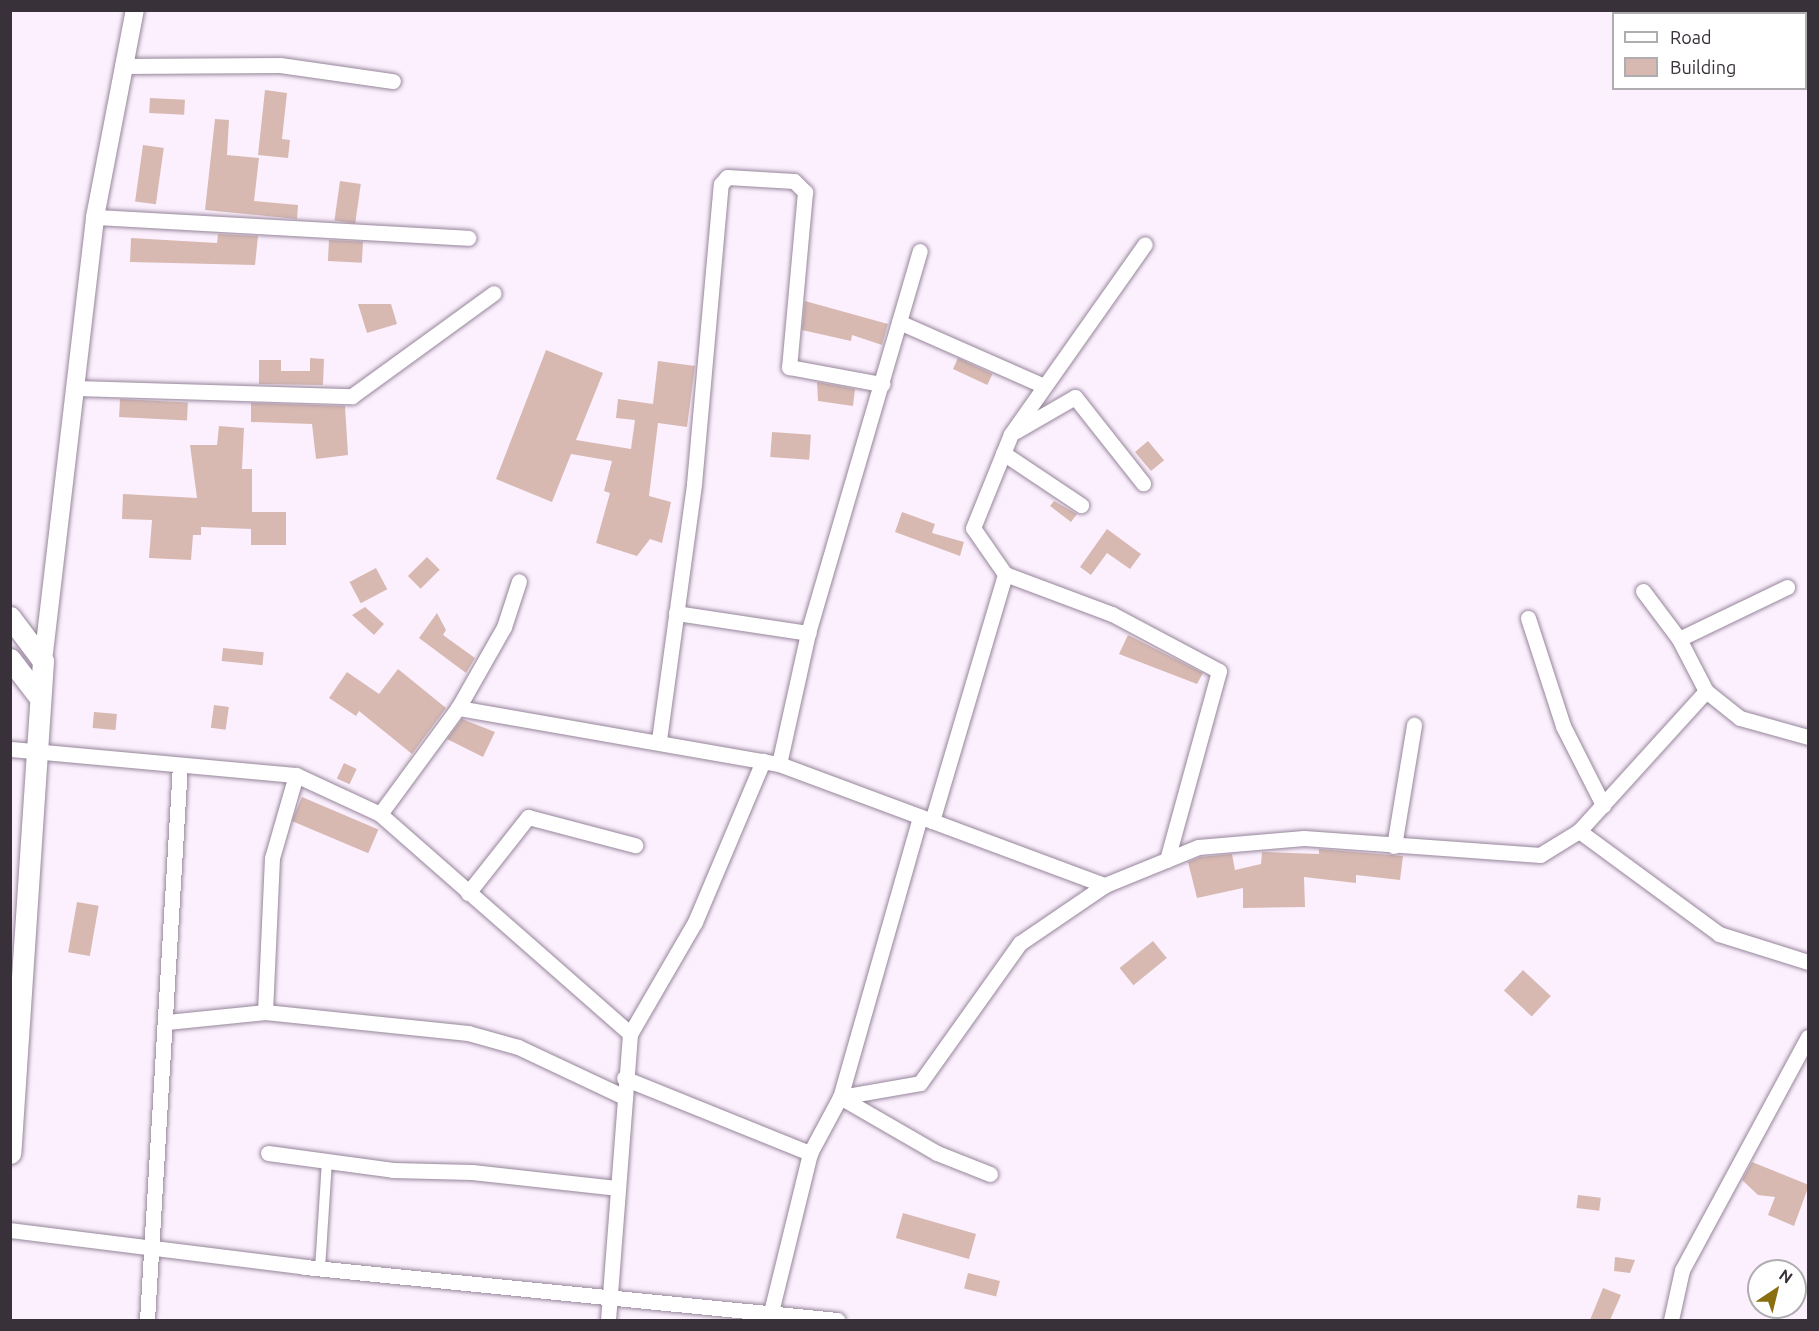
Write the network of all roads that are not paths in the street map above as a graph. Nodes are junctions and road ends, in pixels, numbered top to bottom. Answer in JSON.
{"nodes":[{"id":1,"x":135,"y":10,"type":"edge"},
{"id":2,"x":122,"y":66,"type":"junction"},
{"id":3,"x":393,"y":81,"type":"dead end"},
{"id":4,"x":95,"y":218,"type":"junction"},
{"id":5,"x":468,"y":238,"type":"dead end"},
{"id":6,"x":1145,"y":244,"type":"dead end"},
{"id":7,"x":920,"y":251,"type":"dead end"},
{"id":8,"x":494,"y":293,"type":"dead end"},
{"id":9,"x":899,"y":322,"type":"junction"},
{"id":10,"x":882,"y":384,"type":"junction"},
{"id":11,"x":1044,"y":386,"type":"junction"},
{"id":12,"x":75,"y":388,"type":"junction"},
{"id":13,"x":1011,"y":434,"type":"junction"},
{"id":14,"x":1003,"y":453,"type":"junction"},
{"id":15,"x":1143,"y":483,"type":"dead end"},
{"id":16,"x":1081,"y":505,"type":"dead end"},
{"id":17,"x":1005,"y":574,"type":"junction"},
{"id":18,"x":519,"y":581,"type":"dead end"},
{"id":19,"x":1787,"y":587,"type":"dead end"},
{"id":20,"x":1643,"y":591,"type":"dead end"},
{"id":21,"x":676,"y":613,"type":"junction"},
{"id":22,"x":10,"y":616,"type":"edge"},
{"id":23,"x":1528,"y":618,"type":"dead end"},
{"id":24,"x":808,"y":633,"type":"junction"},
{"id":25,"x":1679,"y":639,"type":"junction"},
{"id":26,"x":10,"y":659,"type":"edge"},
{"id":27,"x":43,"y":661,"type":"junction"},
{"id":28,"x":1706,"y":691,"type":"junction"},
{"id":29,"x":40,"y":698,"type":"junction"},
{"id":30,"x":458,"y":708,"type":"junction"},
{"id":31,"x":1414,"y":725,"type":"dead end"},
{"id":32,"x":1809,"y":737,"type":"edge"},
{"id":33,"x":659,"y":740,"type":"junction"},
{"id":34,"x":10,"y":749,"type":"edge"},
{"id":35,"x":34,"y":750,"type":"junction"},
{"id":36,"x":763,"y":761,"type":"junction"},
{"id":37,"x":779,"y":764,"type":"junction"},
{"id":38,"x":180,"y":765,"type":"junction"},
{"id":39,"x":296,"y":775,"type":"junction"},
{"id":40,"x":1603,"y":805,"type":"junction"},
{"id":41,"x":380,"y":814,"type":"junction"},
{"id":42,"x":926,"y":819,"type":"junction"},
{"id":43,"x":1579,"y":831,"type":"junction"},
{"id":44,"x":635,"y":845,"type":"dead end"},
{"id":45,"x":1394,"y":846,"type":"junction"},
{"id":46,"x":1167,"y":860,"type":"junction"},
{"id":47,"x":1105,"y":885,"type":"junction"},
{"id":48,"x":468,"y":893,"type":"junction"},
{"id":49,"x":17,"y":928,"type":"edge"},
{"id":50,"x":1809,"y":962,"type":"edge"},
{"id":51,"x":265,"y":1012,"type":"junction"},
{"id":52,"x":166,"y":1022,"type":"junction"},
{"id":53,"x":630,"y":1034,"type":"junction"},
{"id":54,"x":1809,"y":1037,"type":"edge"},
{"id":55,"x":624,"y":1078,"type":"junction"},
{"id":56,"x":622,"y":1096,"type":"junction"},
{"id":57,"x":840,"y":1097,"type":"junction"},
{"id":58,"x":12,"y":1107,"type":"edge"},
{"id":59,"x":10,"y":1153,"type":"edge"},
{"id":60,"x":268,"y":1153,"type":"dead end"},
{"id":61,"x":810,"y":1153,"type":"junction"},
{"id":62,"x":327,"y":1162,"type":"junction"},
{"id":63,"x":990,"y":1174,"type":"dead end"},
{"id":64,"x":616,"y":1188,"type":"junction"},
{"id":65,"x":10,"y":1230,"type":"edge"},
{"id":66,"x":152,"y":1248,"type":"junction"},
{"id":67,"x":320,"y":1269,"type":"junction"},
{"id":68,"x":609,"y":1295,"type":"junction"},
{"id":69,"x":771,"y":1312,"type":"junction"},
{"id":70,"x":147,"y":1320,"type":"edge"},
{"id":71,"x":608,"y":1320,"type":"edge"},
{"id":72,"x":837,"y":1320,"type":"edge"},
{"id":73,"x":1671,"y":1320,"type":"edge"}],
"edges":[{"from":1,"to":2,"type":"street"},
{"from":2,"to":3,"type":"street"},
{"from":2,"to":4,"type":"street"},
{"from":4,"to":5,"type":"street"},
{"from":4,"to":12,"type":"street"},
{"from":6,"to":11,"type":"street"},
{"from":7,"to":9,"type":"street"},
{"from":8,"to":12,"type":"street"},
{"from":9,"to":10,"type":"street"},
{"from":9,"to":11,"type":"street"},
{"from":10,"to":21,"type":"street"},
{"from":10,"to":24,"type":"street"},
{"from":11,"to":13,"type":"street"},
{"from":12,"to":27,"type":"street"},
{"from":13,"to":14,"type":"street"},
{"from":13,"to":15,"type":"street"},
{"from":14,"to":16,"type":"street"},
{"from":14,"to":17,"type":"street"},
{"from":17,"to":42,"type":"street"},
{"from":17,"to":46,"type":"street"},
{"from":18,"to":30,"type":"street"},
{"from":19,"to":25,"type":"street"},
{"from":20,"to":25,"type":"street"},
{"from":21,"to":24,"type":"street"},
{"from":21,"to":33,"type":"street"},
{"from":22,"to":27,"type":"main road"},
{"from":23,"to":40,"type":"street"},
{"from":24,"to":37,"type":"street"},
{"from":25,"to":28,"type":"street"},
{"from":26,"to":29,"type":"main road"},
{"from":27,"to":29,"type":"main road"},
{"from":28,"to":32,"type":"street"},
{"from":28,"to":40,"type":"street"},
{"from":29,"to":35,"type":"main road"},
{"from":30,"to":33,"type":"street"},
{"from":30,"to":41,"type":"street"},
{"from":31,"to":45,"type":"street"},
{"from":33,"to":36,"type":"street"},
{"from":34,"to":35,"type":"street"},
{"from":35,"to":38,"type":"street"},
{"from":35,"to":49,"type":"main road"},
{"from":36,"to":37,"type":"street"},
{"from":36,"to":53,"type":"street"},
{"from":37,"to":42,"type":"street"},
{"from":38,"to":39,"type":"street"},
{"from":38,"to":52,"type":"street"},
{"from":39,"to":41,"type":"street"},
{"from":39,"to":51,"type":"street"},
{"from":40,"to":43,"type":"street"},
{"from":41,"to":48,"type":"street"},
{"from":42,"to":47,"type":"street"},
{"from":42,"to":57,"type":"street"},
{"from":43,"to":45,"type":"street"},
{"from":43,"to":50,"type":"street"},
{"from":44,"to":48,"type":"street"},
{"from":45,"to":46,"type":"street"},
{"from":46,"to":47,"type":"street"},
{"from":47,"to":57,"type":"street"},
{"from":48,"to":53,"type":"street"},
{"from":49,"to":58,"type":"main road"},
{"from":51,"to":52,"type":"street"},
{"from":51,"to":56,"type":"street"},
{"from":52,"to":66,"type":"street"},
{"from":53,"to":55,"type":"street"},
{"from":54,"to":73,"type":"street"},
{"from":55,"to":56,"type":"street"},
{"from":55,"to":61,"type":"street"},
{"from":56,"to":64,"type":"street"},
{"from":57,"to":61,"type":"street"},
{"from":57,"to":63,"type":"street"},
{"from":58,"to":59,"type":"main road"},
{"from":60,"to":62,"type":"street"},
{"from":61,"to":69,"type":"street"},
{"from":62,"to":64,"type":"street"},
{"from":62,"to":67,"type":"street"},
{"from":64,"to":68,"type":"street"},
{"from":65,"to":66,"type":"street"},
{"from":66,"to":67,"type":"street"},
{"from":66,"to":70,"type":"street"},
{"from":67,"to":68,"type":"street"},
{"from":68,"to":69,"type":"street"},
{"from":68,"to":71,"type":"street"},
{"from":69,"to":72,"type":"street"}]}
